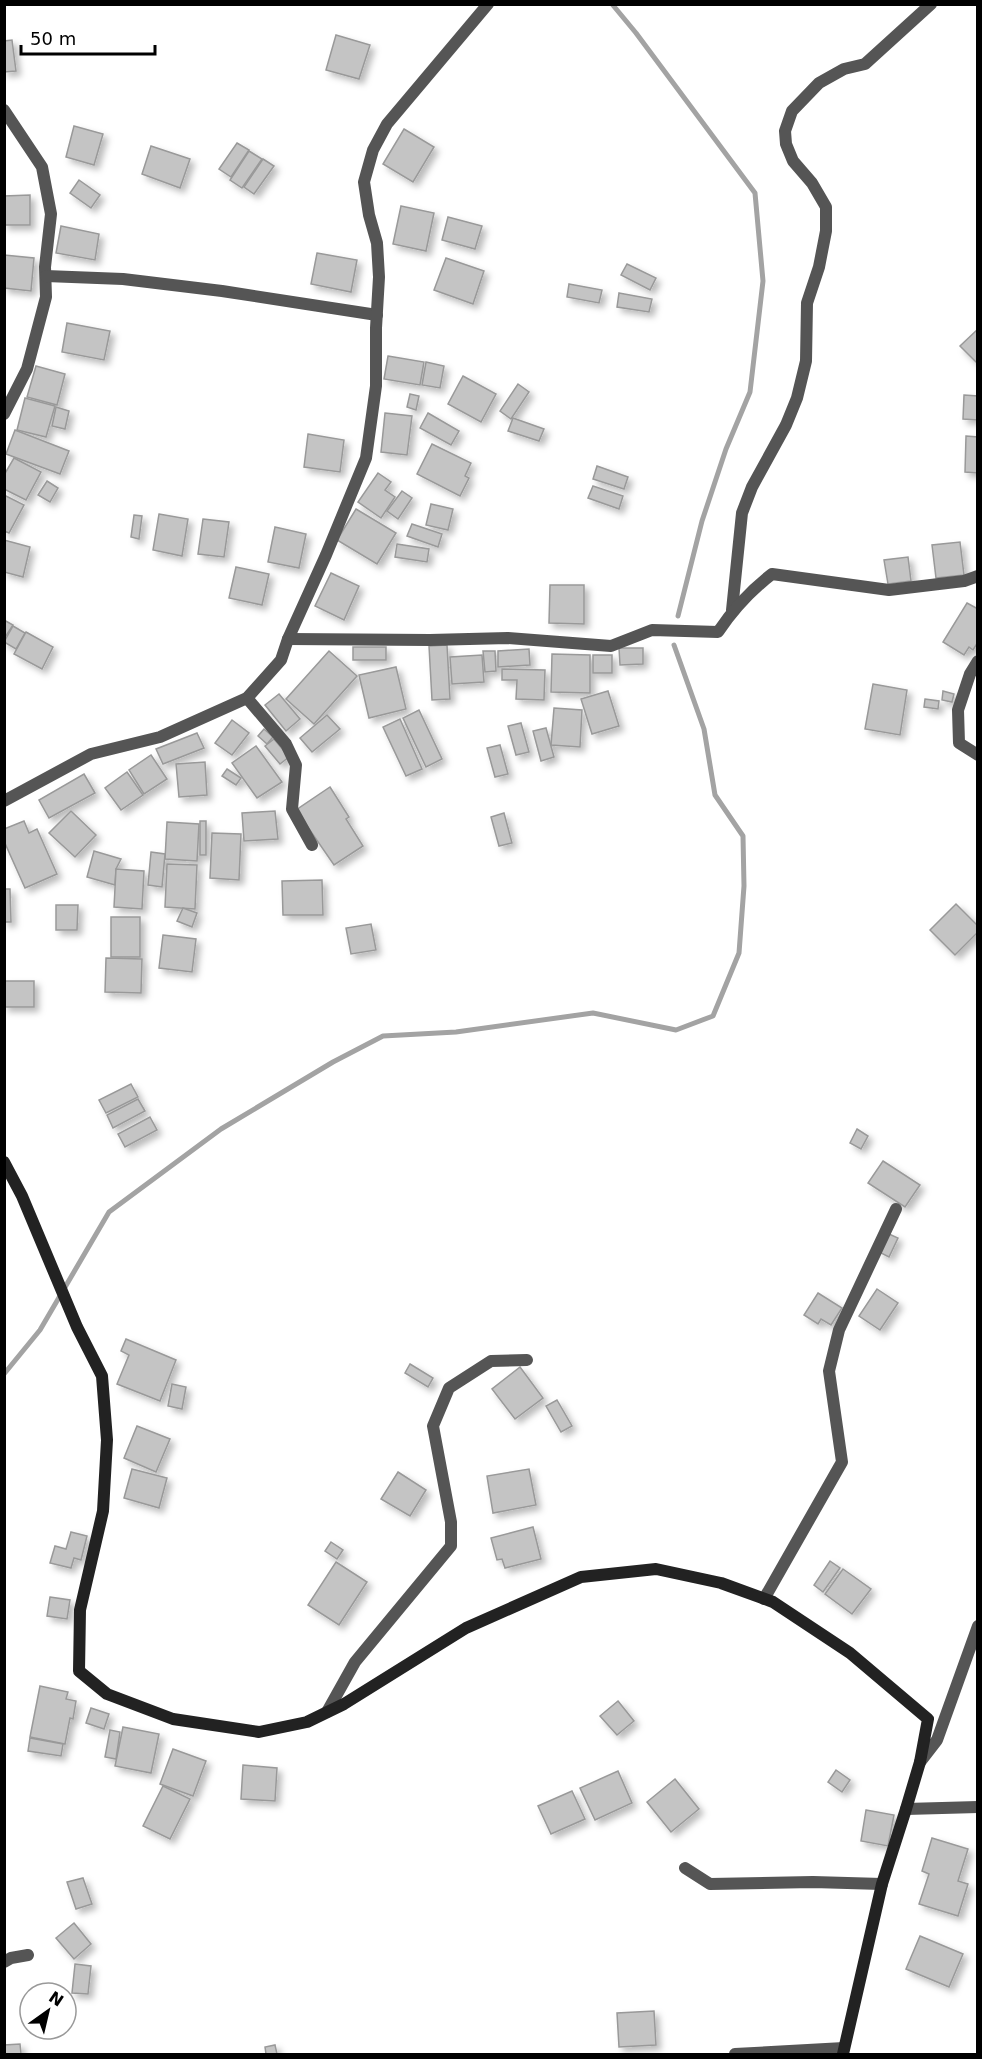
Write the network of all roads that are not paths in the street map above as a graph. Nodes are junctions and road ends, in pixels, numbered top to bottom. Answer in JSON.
{"nodes":[{"id":1,"x":488,"y":4,"type":"edge"},
{"id":2,"x":931,"y":4,"type":"edge"},
{"id":3,"x":4,"y":110,"type":"edge"},
{"id":4,"x":46,"y":276,"type":"junction"},
{"id":5,"x":376,"y":315,"type":"junction"},
{"id":6,"x":4,"y":414,"type":"edge"},
{"id":7,"x":978,"y":576,"type":"edge"},
{"id":8,"x":732,"y":610,"type":"junction"},
{"id":9,"x":288,"y":639,"type":"junction"},
{"id":10,"x":978,"y":661,"type":"edge"},
{"id":11,"x":247,"y":698,"type":"junction"},
{"id":12,"x":978,"y":755,"type":"edge"},
{"id":13,"x":4,"y":801,"type":"edge"},
{"id":14,"x":312,"y":845,"type":"dead end"},
{"id":15,"x":4,"y":1162,"type":"edge"},
{"id":16,"x":896,"y":1209,"type":"dead end"},
{"id":17,"x":527,"y":1360,"type":"dead end"},
{"id":18,"x":764,"y":1599,"type":"junction"},
{"id":19,"x":978,"y":1626,"type":"edge"},
{"id":20,"x":327,"y":1712,"type":"junction"},
{"id":21,"x":920,"y":1762,"type":"junction"},
{"id":22,"x":978,"y":1807,"type":"edge"},
{"id":23,"x":906,"y":1809,"type":"junction"},
{"id":24,"x":685,"y":1868,"type":"dead end"},
{"id":25,"x":882,"y":1884,"type":"junction"},
{"id":26,"x":28,"y":1955,"type":"dead end"},
{"id":27,"x":4,"y":1962,"type":"edge"},
{"id":28,"x":843,"y":2051,"type":"edge"},
{"id":29,"x":735,"y":2055,"type":"edge"}],
"edges":[{"from":1,"to":5,"type":"street"},
{"from":2,"to":8,"type":"street"},
{"from":3,"to":4,"type":"street"},
{"from":4,"to":5,"type":"street"},
{"from":4,"to":6,"type":"street"},
{"from":5,"to":9,"type":"street"},
{"from":7,"to":8,"type":"street"},
{"from":8,"to":9,"type":"street"},
{"from":9,"to":11,"type":"street"},
{"from":10,"to":12,"type":"street"},
{"from":11,"to":13,"type":"street"},
{"from":11,"to":14,"type":"street"},
{"from":15,"to":20,"type":"street"},
{"from":16,"to":18,"type":"street"},
{"from":17,"to":20,"type":"street"},
{"from":18,"to":20,"type":"street"},
{"from":18,"to":21,"type":"street"},
{"from":19,"to":21,"type":"street"},
{"from":21,"to":23,"type":"street"},
{"from":22,"to":23,"type":"street"},
{"from":23,"to":25,"type":"street"},
{"from":24,"to":25,"type":"street"},
{"from":25,"to":28,"type":"street"},
{"from":26,"to":27,"type":"street"},
{"from":28,"to":29,"type":"street"}]}
